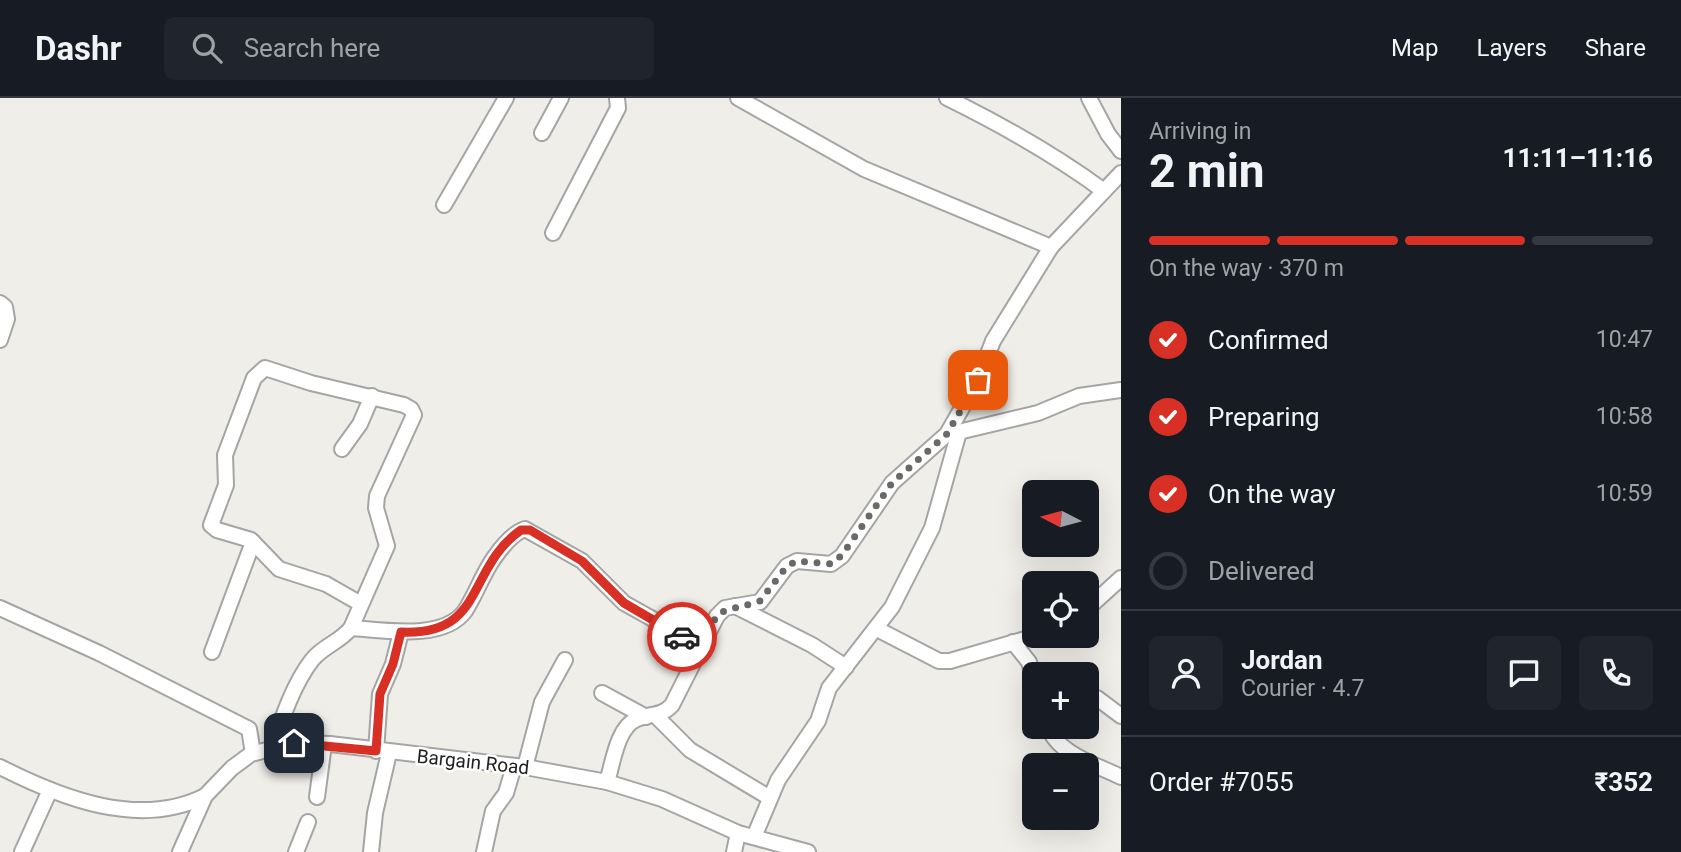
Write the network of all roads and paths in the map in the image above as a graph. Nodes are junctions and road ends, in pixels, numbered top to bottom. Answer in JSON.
{"nodes":[{"id":1,"x":506,"y":98,"type":"edge"},
{"id":2,"x":561,"y":98,"type":"edge"},
{"id":3,"x":617,"y":98,"type":"edge"},
{"id":4,"x":738,"y":98,"type":"edge"},
{"id":5,"x":947,"y":98,"type":"edge"},
{"id":6,"x":1089,"y":98,"type":"edge"},
{"id":7,"x":542,"y":133,"type":"dead end"},
{"id":8,"x":1121,"y":150,"type":"edge"},
{"id":9,"x":1121,"y":173,"type":"edge"},
{"id":10,"x":1104,"y":191,"type":"junction"},
{"id":11,"x":444,"y":205,"type":"dead end"},
{"id":12,"x":553,"y":233,"type":"dead end"},
{"id":13,"x":1051,"y":247,"type":"junction"},
{"id":14,"x":0,"y":303,"type":"edge"},
{"id":15,"x":0,"y":340,"type":"edge"},
{"id":16,"x":1121,"y":390,"type":"edge"},
{"id":17,"x":372,"y":396,"type":"junction"},
{"id":18,"x":953,"y":433,"type":"junction"},
{"id":19,"x":342,"y":449,"type":"dead end"},
{"id":20,"x":253,"y":542,"type":"junction"},
{"id":21,"x":1121,"y":578,"type":"edge"},
{"id":22,"x":1099,"y":597,"type":"edge"},
{"id":23,"x":361,"y":604,"type":"junction"},
{"id":24,"x":735,"y":606,"type":"junction"},
{"id":25,"x":0,"y":608,"type":"edge"},
{"id":26,"x":351,"y":628,"type":"junction"},
{"id":27,"x":877,"y":629,"type":"junction"},
{"id":28,"x":401,"y":632,"type":"junction"},
{"id":29,"x":1022,"y":640,"type":"edge"},
{"id":30,"x":1013,"y":642,"type":"junction"},
{"id":31,"x":701,"y":646,"type":"junction"},
{"id":32,"x":212,"y":652,"type":"dead end"},
{"id":33,"x":565,"y":660,"type":"dead end"},
{"id":34,"x":1029,"y":662,"type":"edge"},
{"id":35,"x":846,"y":667,"type":"junction"},
{"id":36,"x":602,"y":693,"type":"dead end"},
{"id":37,"x":1099,"y":700,"type":"edge"},
{"id":38,"x":651,"y":716,"type":"junction"},
{"id":39,"x":1121,"y":716,"type":"edge"},
{"id":40,"x":1054,"y":739,"type":"edge"},
{"id":41,"x":324,"y":744,"type":"junction"},
{"id":42,"x":273,"y":746,"type":"junction"},
{"id":43,"x":383,"y":752,"type":"junction"},
{"id":44,"x":253,"y":753,"type":"junction"},
{"id":45,"x":0,"y":767,"type":"edge"},
{"id":46,"x":519,"y":767,"type":"junction"},
{"id":47,"x":1121,"y":777,"type":"edge"},
{"id":48,"x":607,"y":782,"type":"junction"},
{"id":49,"x":50,"y":790,"type":"junction"},
{"id":50,"x":205,"y":796,"type":"junction"},
{"id":51,"x":317,"y":797,"type":"dead end"},
{"id":52,"x":770,"y":798,"type":"junction"},
{"id":53,"x":308,"y":822,"type":"dead end"},
{"id":54,"x":738,"y":833,"type":"junction"},
{"id":55,"x":754,"y":837,"type":"junction"},
{"id":56,"x":22,"y":852,"type":"edge"},
{"id":57,"x":180,"y":852,"type":"edge"},
{"id":58,"x":296,"y":852,"type":"edge"},
{"id":59,"x":371,"y":852,"type":"edge"},
{"id":60,"x":484,"y":852,"type":"edge"},
{"id":61,"x":734,"y":852,"type":"edge"},
{"id":62,"x":808,"y":852,"type":"edge"}],
"edges":[{"from":1,"to":11,"type":"street"},
{"from":2,"to":7,"type":"street"},
{"from":3,"to":12,"type":"street"},
{"from":4,"to":13,"type":"street"},
{"from":5,"to":10,"type":"street"},
{"from":6,"to":8,"type":"street"},
{"from":9,"to":10,"type":"street"},
{"from":10,"to":13,"type":"street"},
{"from":13,"to":18,"type":"street"},
{"from":14,"to":15,"type":"street"},
{"from":16,"to":18,"type":"street"},
{"from":17,"to":19,"type":"street"},
{"from":17,"to":20,"type":"street"},
{"from":17,"to":23,"type":"street"},
{"from":18,"to":24,"type":"street"},
{"from":18,"to":27,"type":"street"},
{"from":20,"to":23,"type":"street"},
{"from":20,"to":32,"type":"street"},
{"from":21,"to":22,"type":"street"},
{"from":23,"to":26,"type":"street"},
{"from":24,"to":31,"type":"street"},
{"from":24,"to":35,"type":"street"},
{"from":25,"to":44,"type":"street"},
{"from":26,"to":28,"type":"street"},
{"from":26,"to":42,"type":"street"},
{"from":27,"to":30,"type":"street"},
{"from":27,"to":35,"type":"street"},
{"from":28,"to":31,"type":"street"},
{"from":28,"to":43,"type":"street"},
{"from":29,"to":30,"type":"street"},
{"from":30,"to":34,"type":"street"},
{"from":31,"to":38,"type":"street"},
{"from":33,"to":46,"type":"street"},
{"from":35,"to":52,"type":"street"},
{"from":36,"to":38,"type":"street"},
{"from":37,"to":39,"type":"street"},
{"from":38,"to":48,"type":"street"},
{"from":38,"to":52,"type":"street"},
{"from":40,"to":47,"type":"street"},
{"from":41,"to":42,"type":"street","name":"Bargain Road"},
{"from":41,"to":43,"type":"street","name":"Bargain Road"},
{"from":41,"to":51,"type":"street"},
{"from":42,"to":44,"type":"street","name":"Bargain Road"},
{"from":43,"to":46,"type":"street","name":"Bargain Road"},
{"from":43,"to":59,"type":"street"},
{"from":44,"to":50,"type":"street","name":"Bargain Road"},
{"from":45,"to":49,"type":"street"},
{"from":46,"to":48,"type":"street","name":"Bargain Road"},
{"from":46,"to":60,"type":"street"},
{"from":48,"to":54,"type":"street","name":"Bargain Road"},
{"from":49,"to":50,"type":"street"},
{"from":49,"to":56,"type":"street"},
{"from":50,"to":57,"type":"street","name":"Bargain Road"},
{"from":52,"to":55,"type":"street"},
{"from":53,"to":58,"type":"street"},
{"from":54,"to":55,"type":"street","name":"Bargain Road"},
{"from":54,"to":61,"type":"street"},
{"from":55,"to":62,"type":"street","name":"Bargain Road"}]}
